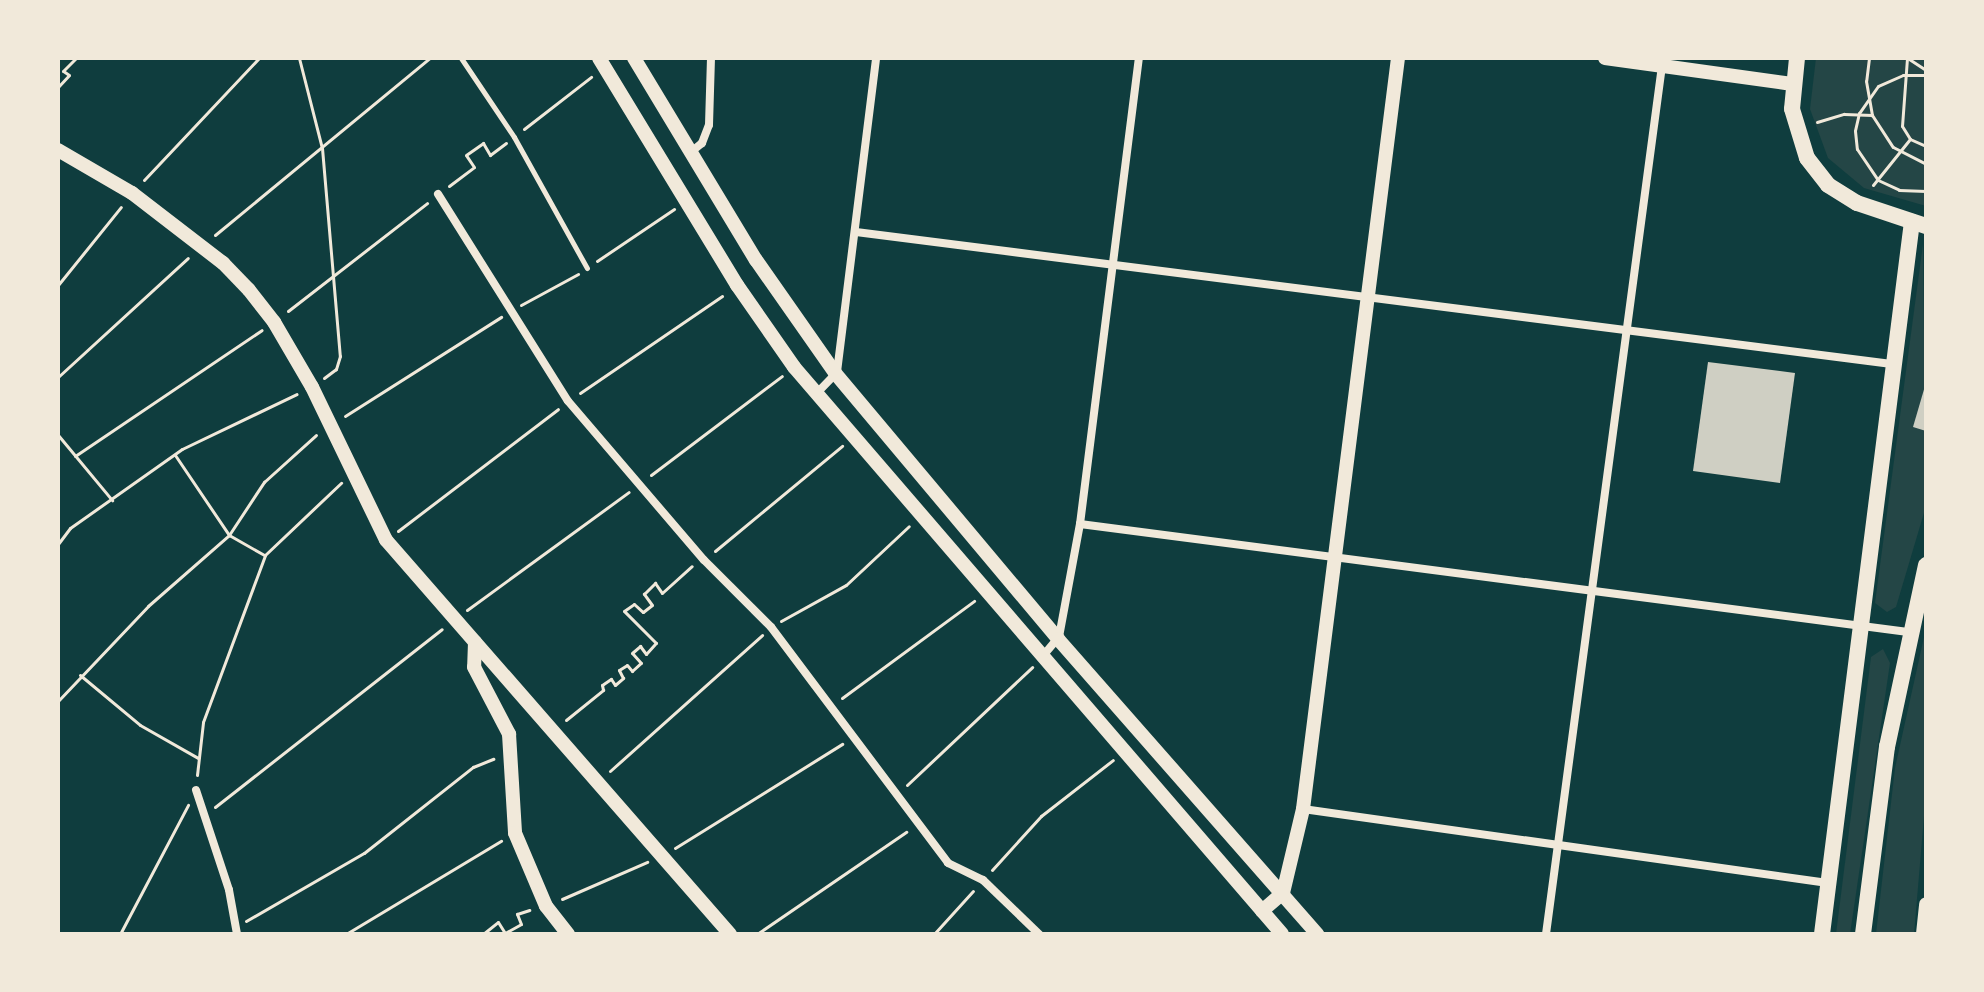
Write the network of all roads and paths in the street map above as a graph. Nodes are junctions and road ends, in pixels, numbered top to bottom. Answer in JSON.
{"nodes":[{"id":1,"x":76,"y":58,"type":"edge"},
{"id":2,"x":259,"y":58,"type":"edge"},
{"id":3,"x":299,"y":58,"type":"edge"},
{"id":4,"x":430,"y":58,"type":"edge"},
{"id":5,"x":461,"y":58,"type":"edge"},
{"id":6,"x":634,"y":58,"type":"edge"},
{"id":7,"x":711,"y":58,"type":"edge"},
{"id":8,"x":876,"y":58,"type":"edge"},
{"id":9,"x":1139,"y":58,"type":"edge"},
{"id":10,"x":1398,"y":58,"type":"edge"},
{"id":11,"x":1605,"y":58,"type":"edge"},
{"id":12,"x":1797,"y":58,"type":"edge"},
{"id":13,"x":1869,"y":58,"type":"edge"},
{"id":14,"x":1907,"y":58,"type":"edge"},
{"id":15,"x":1663,"y":62,"type":"edge"},
{"id":16,"x":601,"y":63,"type":"edge"},
{"id":17,"x":1926,"y":72,"type":"edge"},
{"id":18,"x":1903,"y":75,"type":"junction"},
{"id":19,"x":1792,"y":84,"type":"junction"},
{"id":20,"x":58,"y":87,"type":"edge"},
{"id":21,"x":1868,"y":96,"type":"junction"},
{"id":22,"x":1859,"y":113,"type":"junction"},
{"id":23,"x":1872,"y":115,"type":"junction"},
{"id":24,"x":1817,"y":122,"type":"dead end"},
{"id":25,"x":514,"y":137,"type":"junction"},
{"id":26,"x":1910,"y":139,"type":"junction"},
{"id":27,"x":1926,"y":146,"type":"edge"},
{"id":28,"x":322,"y":148,"type":"junction"},
{"id":29,"x":58,"y":150,"type":"edge"},
{"id":30,"x":1900,"y":151,"type":"junction"},
{"id":31,"x":691,"y":152,"type":"junction"},
{"id":32,"x":1926,"y":164,"type":"edge"},
{"id":33,"x":1878,"y":180,"type":"junction"},
{"id":34,"x":1873,"y":185,"type":"dead end"},
{"id":35,"x":1926,"y":191,"type":"edge"},
{"id":36,"x":132,"y":193,"type":"junction"},
{"id":37,"x":438,"y":194,"type":"junction"},
{"id":38,"x":734,"y":224,"type":"junction"},
{"id":39,"x":1919,"y":224,"type":"edge"},
{"id":40,"x":856,"y":232,"type":"junction"},
{"id":41,"x":709,"y":240,"type":"junction"},
{"id":42,"x":202,"y":246,"type":"junction"},
{"id":43,"x":1112,"y":266,"type":"junction"},
{"id":44,"x":587,"y":268,"type":"dead end"},
{"id":45,"x":333,"y":276,"type":"junction"},
{"id":46,"x":58,"y":285,"type":"edge"},
{"id":47,"x":1369,"y":299,"type":"junction"},
{"id":48,"x":274,"y":322,"type":"junction"},
{"id":49,"x":1628,"y":331,"type":"junction"},
{"id":50,"x":1892,"y":364,"type":"junction"},
{"id":51,"x":794,"y":367,"type":"junction"},
{"id":52,"x":835,"y":373,"type":"junction"},
{"id":53,"x":58,"y":377,"type":"edge"},
{"id":54,"x":312,"y":387,"type":"junction"},
{"id":55,"x":816,"y":394,"type":"junction"},
{"id":56,"x":330,"y":424,"type":"junction"},
{"id":57,"x":58,"y":435,"type":"edge"},
{"id":58,"x":854,"y":436,"type":"junction"},
{"id":59,"x":175,"y":455,"type":"junction"},
{"id":60,"x":75,"y":456,"type":"junction"},
{"id":61,"x":352,"y":472,"type":"junction"},
{"id":62,"x":640,"y":484,"type":"junction"},
{"id":63,"x":112,"y":500,"type":"junction"},
{"id":64,"x":922,"y":514,"type":"junction"},
{"id":65,"x":1080,"y":524,"type":"junction"},
{"id":66,"x":229,"y":535,"type":"junction"},
{"id":67,"x":58,"y":544,"type":"edge"},
{"id":68,"x":265,"y":555,"type":"junction"},
{"id":69,"x":1336,"y":557,"type":"junction"},
{"id":70,"x":704,"y":560,"type":"junction"},
{"id":71,"x":1926,"y":565,"type":"edge"},
{"id":72,"x":1591,"y":590,"type":"junction"},
{"id":73,"x":987,"y":592,"type":"junction"},
{"id":74,"x":453,"y":620,"type":"junction"},
{"id":75,"x":1861,"y":625,"type":"junction"},
{"id":76,"x":771,"y":627,"type":"junction"},
{"id":77,"x":1908,"y":632,"type":"junction"},
{"id":78,"x":1058,"y":639,"type":"junction"},
{"id":79,"x":475,"y":642,"type":"junction"},
{"id":80,"x":1041,"y":659,"type":"junction"},
{"id":81,"x":80,"y":675,"type":"junction"},
{"id":82,"x":58,"y":701,"type":"edge"},
{"id":83,"x":828,"y":707,"type":"junction"},
{"id":84,"x":552,"y":732,"type":"junction"},
{"id":85,"x":1125,"y":750,"type":"junction"},
{"id":86,"x":510,"y":752,"type":"junction"},
{"id":87,"x":199,"y":759,"type":"junction"},
{"id":88,"x":598,"y":782,"type":"junction"},
{"id":89,"x":196,"y":790,"type":"junction"},
{"id":90,"x":899,"y":793,"type":"junction"},
{"id":91,"x":1303,"y":809,"type":"junction"},
{"id":92,"x":206,"y":815,"type":"junction"},
{"id":93,"x":916,"y":825,"type":"junction"},
{"id":94,"x":515,"y":833,"type":"junction"},
{"id":95,"x":1560,"y":848,"type":"junction"},
{"id":96,"x":983,"y":880,"type":"junction"},
{"id":97,"x":1829,"y":883,"type":"junction"},
{"id":98,"x":1282,"y":896,"type":"junction"},
{"id":99,"x":1926,"y":904,"type":"edge"},
{"id":100,"x":1262,"y":911,"type":"junction"},
{"id":101,"x":237,"y":931,"type":"edge"},
{"id":102,"x":120,"y":934,"type":"edge"},
{"id":103,"x":346,"y":934,"type":"edge"},
{"id":104,"x":568,"y":934,"type":"edge"},
{"id":105,"x":730,"y":934,"type":"edge"},
{"id":106,"x":757,"y":934,"type":"edge"},
{"id":107,"x":934,"y":934,"type":"edge"},
{"id":108,"x":1039,"y":934,"type":"edge"},
{"id":109,"x":1282,"y":934,"type":"edge"},
{"id":110,"x":1317,"y":934,"type":"edge"},
{"id":111,"x":1546,"y":934,"type":"edge"},
{"id":112,"x":1822,"y":934,"type":"edge"},
{"id":113,"x":1863,"y":934,"type":"edge"},
{"id":114,"x":1923,"y":934,"type":"edge"}],
"edges":[{"from":1,"to":20,"type":"path"},
{"from":2,"to":36,"type":"path"},
{"from":3,"to":28,"type":"path"},
{"from":4,"to":28,"type":"path"},
{"from":5,"to":25,"type":"lane"},
{"from":6,"to":31,"type":"street"},
{"from":7,"to":31,"type":"street"},
{"from":8,"to":40,"type":"street"},
{"from":9,"to":43,"type":"street"},
{"from":10,"to":47,"type":"street"},
{"from":11,"to":15,"type":"street"},
{"from":12,"to":19,"type":"main road"},
{"from":13,"to":21,"type":"path"},
{"from":14,"to":17,"type":"path"},
{"from":14,"to":18,"type":"path"},
{"from":15,"to":19,"type":"street"},
{"from":15,"to":49,"type":"street"},
{"from":16,"to":25,"type":"path"},
{"from":16,"to":41,"type":"street"},
{"from":17,"to":18,"type":"path"},
{"from":18,"to":21,"type":"path"},
{"from":18,"to":26,"type":"path"},
{"from":19,"to":39,"type":"main road"},
{"from":21,"to":22,"type":"path"},
{"from":21,"to":23,"type":"path"},
{"from":22,"to":23,"type":"path"},
{"from":22,"to":24,"type":"path"},
{"from":22,"to":33,"type":"path"},
{"from":23,"to":30,"type":"path"},
{"from":25,"to":37,"type":"path"},
{"from":25,"to":44,"type":"lane"},
{"from":26,"to":27,"type":"path"},
{"from":26,"to":30,"type":"path"},
{"from":28,"to":42,"type":"path"},
{"from":28,"to":45,"type":"path"},
{"from":29,"to":36,"type":"street"},
{"from":30,"to":32,"type":"path"},
{"from":30,"to":33,"type":"path"},
{"from":31,"to":38,"type":"street"},
{"from":33,"to":34,"type":"path"},
{"from":33,"to":35,"type":"path"},
{"from":36,"to":42,"type":"street"},
{"from":36,"to":46,"type":"path"},
{"from":37,"to":45,"type":"path"},
{"from":37,"to":62,"type":"street"},
{"from":38,"to":41,"type":"street"},
{"from":38,"to":52,"type":"street"},
{"from":39,"to":50,"type":"main road"},
{"from":40,"to":43,"type":"street"},
{"from":40,"to":52,"type":"street"},
{"from":41,"to":51,"type":"street"},
{"from":42,"to":48,"type":"street"},
{"from":42,"to":53,"type":"path"},
{"from":43,"to":47,"type":"street"},
{"from":43,"to":65,"type":"street"},
{"from":45,"to":48,"type":"path"},
{"from":45,"to":54,"type":"path"},
{"from":47,"to":49,"type":"street"},
{"from":47,"to":69,"type":"street"},
{"from":48,"to":54,"type":"street"},
{"from":48,"to":60,"type":"path"},
{"from":49,"to":50,"type":"street"},
{"from":49,"to":72,"type":"street"},
{"from":50,"to":75,"type":"main road"},
{"from":51,"to":55,"type":"street"},
{"from":51,"to":62,"type":"path"},
{"from":52,"to":55,"type":"street"},
{"from":52,"to":78,"type":"street"},
{"from":54,"to":56,"type":"street"},
{"from":54,"to":59,"type":"path"},
{"from":55,"to":58,"type":"street"},
{"from":56,"to":61,"type":"street"},
{"from":56,"to":66,"type":"path"},
{"from":57,"to":60,"type":"path"},
{"from":58,"to":64,"type":"street"},
{"from":58,"to":70,"type":"path"},
{"from":59,"to":63,"type":"path"},
{"from":59,"to":66,"type":"path"},
{"from":60,"to":63,"type":"path"},
{"from":61,"to":68,"type":"path"},
{"from":61,"to":74,"type":"street"},
{"from":62,"to":70,"type":"street"},
{"from":62,"to":74,"type":"path"},
{"from":63,"to":67,"type":"path"},
{"from":64,"to":73,"type":"street"},
{"from":64,"to":76,"type":"path"},
{"from":65,"to":69,"type":"street"},
{"from":65,"to":78,"type":"street"},
{"from":66,"to":68,"type":"path"},
{"from":66,"to":81,"type":"path"},
{"from":68,"to":87,"type":"path"},
{"from":69,"to":72,"type":"street"},
{"from":69,"to":91,"type":"street"},
{"from":70,"to":76,"type":"street"},
{"from":70,"to":84,"type":"path"},
{"from":71,"to":77,"type":"main road"},
{"from":72,"to":75,"type":"street"},
{"from":72,"to":95,"type":"street"},
{"from":73,"to":80,"type":"street"},
{"from":73,"to":83,"type":"path"},
{"from":74,"to":79,"type":"street"},
{"from":74,"to":92,"type":"path"},
{"from":75,"to":77,"type":"street"},
{"from":75,"to":97,"type":"main road"},
{"from":76,"to":83,"type":"street"},
{"from":76,"to":88,"type":"path"},
{"from":77,"to":113,"type":"main road"},
{"from":78,"to":80,"type":"street"},
{"from":78,"to":98,"type":"street"},
{"from":79,"to":84,"type":"street"},
{"from":79,"to":86,"type":"street"},
{"from":80,"to":85,"type":"street"},
{"from":80,"to":90,"type":"path"},
{"from":81,"to":82,"type":"path"},
{"from":81,"to":87,"type":"path"},
{"from":83,"to":90,"type":"street"},
{"from":84,"to":88,"type":"street"},
{"from":85,"to":96,"type":"path"},
{"from":85,"to":100,"type":"street"},
{"from":86,"to":94,"type":"street"},
{"from":86,"to":101,"type":"path"},
{"from":87,"to":89,"type":"path"},
{"from":88,"to":105,"type":"street"},
{"from":89,"to":92,"type":"street"},
{"from":89,"to":102,"type":"path"},
{"from":90,"to":93,"type":"street"},
{"from":91,"to":95,"type":"street"},
{"from":91,"to":98,"type":"street"},
{"from":92,"to":101,"type":"street"},
{"from":93,"to":96,"type":"street"},
{"from":93,"to":106,"type":"path"},
{"from":94,"to":103,"type":"path"},
{"from":94,"to":104,"type":"street"},
{"from":95,"to":97,"type":"street"},
{"from":95,"to":111,"type":"street"},
{"from":96,"to":107,"type":"path"},
{"from":96,"to":108,"type":"street"},
{"from":97,"to":112,"type":"main road"},
{"from":98,"to":100,"type":"street"},
{"from":98,"to":110,"type":"street"},
{"from":99,"to":114,"type":"street"},
{"from":100,"to":109,"type":"street"}]}
